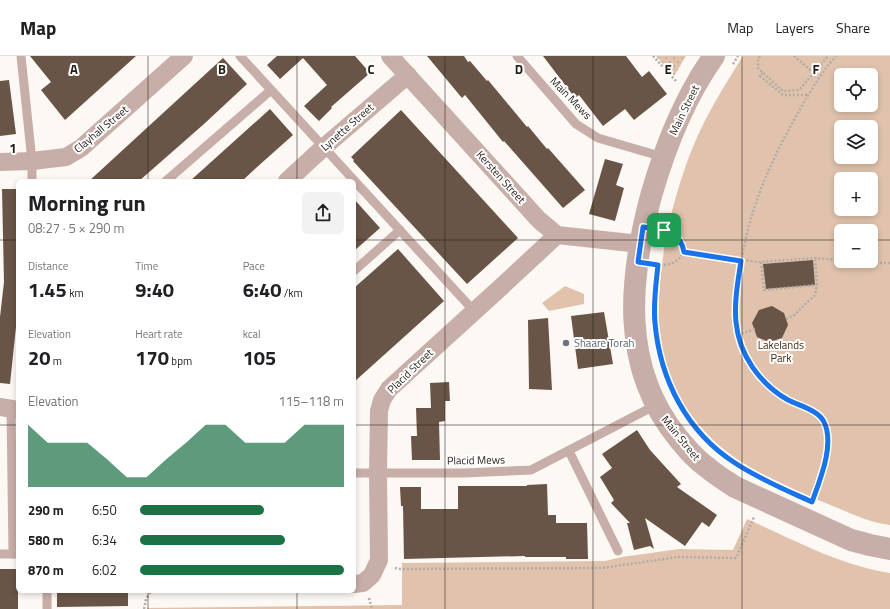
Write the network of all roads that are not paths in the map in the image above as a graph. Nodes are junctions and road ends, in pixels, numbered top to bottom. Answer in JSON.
{"nodes":[{"id":1,"x":21,"y":56,"type":"edge"},
{"id":2,"x":184,"y":56,"type":"edge"},
{"id":3,"x":240,"y":56,"type":"edge"},
{"id":4,"x":390,"y":56,"type":"edge"},
{"id":5,"x":517,"y":56,"type":"edge"},
{"id":6,"x":723,"y":61,"type":"edge"},
{"id":7,"x":408,"y":75,"type":"junction"},
{"id":8,"x":271,"y":90,"type":"junction"},
{"id":9,"x":324,"y":147,"type":"junction"},
{"id":10,"x":663,"y":157,"type":"junction"},
{"id":11,"x":32,"y":161,"type":"junction"},
{"id":12,"x":0,"y":162,"type":"edge"},
{"id":13,"x":32,"y":179,"type":"edge"},
{"id":14,"x":168,"y":179,"type":"edge"},
{"id":15,"x":289,"y":179,"type":"edge"},
{"id":16,"x":353,"y":179,"type":"edge"},
{"id":17,"x":356,"y":182,"type":"edge"},
{"id":18,"x":400,"y":230,"type":"junction"},
{"id":19,"x":557,"y":234,"type":"junction"},
{"id":20,"x":649,"y":246,"type":"junction"},
{"id":21,"x":356,"y":269,"type":"edge"},
{"id":22,"x":474,"y":311,"type":"junction"},
{"id":23,"x":656,"y":405,"type":"junction"},
{"id":24,"x":10,"y":409,"type":"edge"},
{"id":25,"x":569,"y":451,"type":"junction"},
{"id":26,"x":356,"y":473,"type":"edge"},
{"id":27,"x":378,"y":473,"type":"junction"},
{"id":28,"x":890,"y":549,"type":"edge"},
{"id":29,"x":618,"y":551,"type":"dead end"},
{"id":30,"x":0,"y":554,"type":"edge"},
{"id":31,"x":16,"y":554,"type":"edge"},
{"id":32,"x":356,"y":584,"type":"edge"},
{"id":33,"x":47,"y":593,"type":"edge"},
{"id":34,"x":47,"y":609,"type":"edge"}],
"edges":[{"from":1,"to":11,"type":"lane"},
{"from":2,"to":11,"type":"street","name":"Clayhall Street"},
{"from":3,"to":8,"type":"lane"},
{"from":4,"to":7,"type":"street","name":"Kersten Street"},
{"from":5,"to":10,"type":"lane","name":"Main Mews"},
{"from":6,"to":10,"type":"street","name":"Main Street"},
{"from":7,"to":9,"type":"street","name":"Lynette Street"},
{"from":7,"to":19,"type":"street","name":"Kersten Street"},
{"from":8,"to":9,"type":"lane"},
{"from":8,"to":14,"type":"lane"},
{"from":9,"to":15,"type":"street","name":"Lynette Street"},
{"from":9,"to":16,"type":"lane"},
{"from":10,"to":20,"type":"street","name":"Main Street"},
{"from":11,"to":12,"type":"street","name":"Clayhall Street"},
{"from":11,"to":13,"type":"lane"},
{"from":17,"to":18,"type":"lane"},
{"from":18,"to":21,"type":"lane"},
{"from":18,"to":22,"type":"lane"},
{"from":19,"to":20,"type":"street"},
{"from":19,"to":22,"type":"street","name":"Placid Street"},
{"from":20,"to":23,"type":"street","name":"Main Street"},
{"from":22,"to":27,"type":"street","name":"Placid Street"},
{"from":23,"to":25,"type":"lane","name":"Placid Mews"},
{"from":23,"to":28,"type":"street","name":"Main Street"},
{"from":24,"to":31,"type":"lane"},
{"from":25,"to":27,"type":"lane","name":"Placid Mews"},
{"from":25,"to":29,"type":"lane"},
{"from":26,"to":27,"type":"lane","name":"Placid Mews"},
{"from":27,"to":32,"type":"street","name":"Placid Street"},
{"from":30,"to":31,"type":"lane"},
{"from":33,"to":34,"type":"lane"}]}
